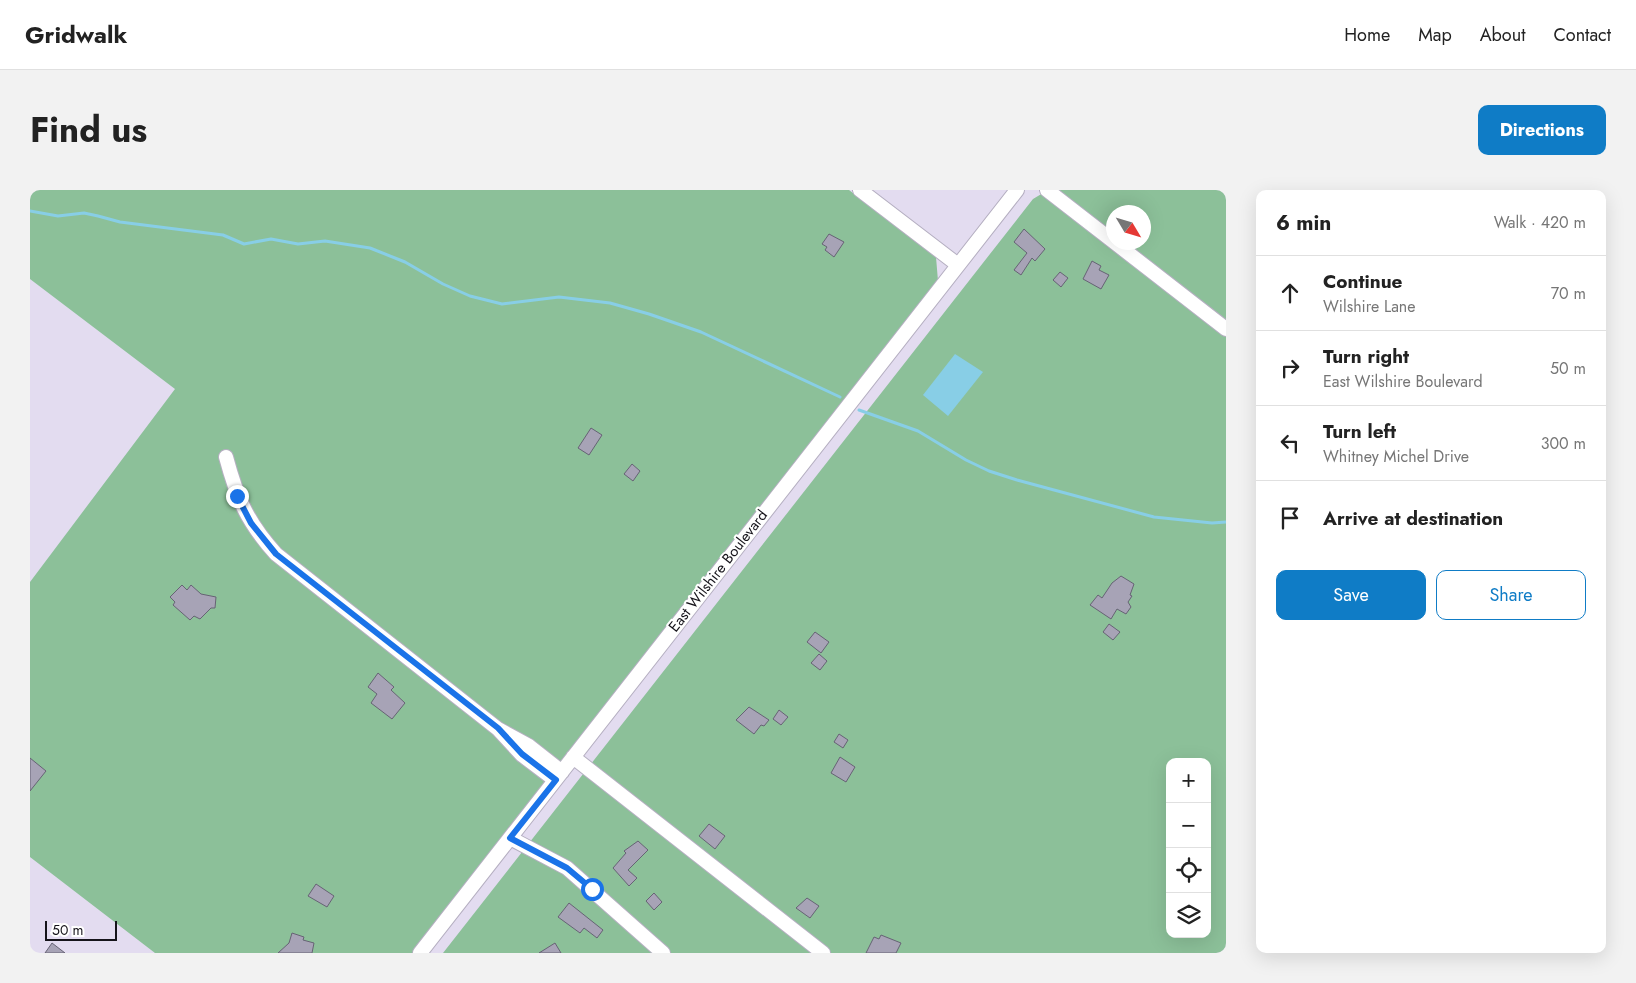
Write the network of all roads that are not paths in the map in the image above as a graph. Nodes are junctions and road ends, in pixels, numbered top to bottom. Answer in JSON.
{"nodes":[{"id":1,"x":860,"y":190,"type":"edge"},
{"id":2,"x":1016,"y":190,"type":"edge"},
{"id":3,"x":1047,"y":190,"type":"edge"},
{"id":4,"x":1106,"y":236,"type":"edge"},
{"id":5,"x":1124,"y":250,"type":"edge"},
{"id":6,"x":958,"y":265,"type":"junction"},
{"id":7,"x":1226,"y":329,"type":"edge"},
{"id":8,"x":226,"y":457,"type":"dead end"},
{"id":9,"x":573,"y":757,"type":"junction"},
{"id":10,"x":559,"y":776,"type":"junction"},
{"id":11,"x":510,"y":838,"type":"junction"},
{"id":12,"x":420,"y":953,"type":"edge"},
{"id":13,"x":663,"y":953,"type":"edge"},
{"id":14,"x":823,"y":953,"type":"edge"}],
"edges":[{"from":1,"to":6,"type":"street"},
{"from":2,"to":6,"type":"street","name":"East Wilshire Boulevard"},
{"from":3,"to":4,"type":"street"},
{"from":5,"to":7,"type":"street"},
{"from":6,"to":9,"type":"street","name":"East Wilshire Boulevard"},
{"from":8,"to":10,"type":"street"},
{"from":9,"to":10,"type":"street","name":"East Wilshire Boulevard"},
{"from":9,"to":14,"type":"street"},
{"from":10,"to":11,"type":"street","name":"East Wilshire Boulevard"},
{"from":11,"to":12,"type":"street","name":"East Wilshire Boulevard"},
{"from":11,"to":13,"type":"street"}]}
